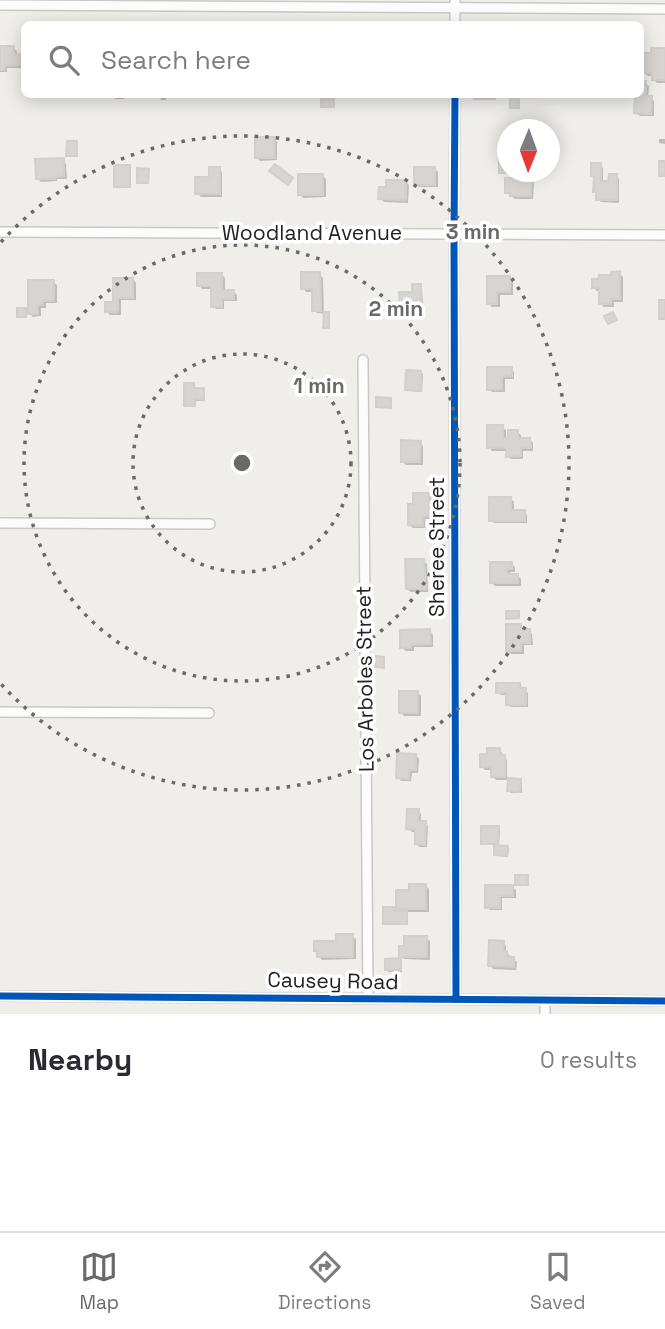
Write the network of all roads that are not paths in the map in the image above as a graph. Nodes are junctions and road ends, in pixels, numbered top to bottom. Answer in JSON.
{"nodes":[{"id":1,"x":455,"y":4,"type":"edge"},
{"id":2,"x":0,"y":5,"type":"edge"},
{"id":3,"x":665,"y":9,"type":"edge"},
{"id":4,"x":455,"y":98,"type":"edge"},
{"id":5,"x":0,"y":232,"type":"edge"},
{"id":6,"x":454,"y":234,"type":"junction"},
{"id":7,"x":665,"y":235,"type":"edge"},
{"id":8,"x":363,"y":360,"type":"dead end"},
{"id":9,"x":0,"y":523,"type":"edge"},
{"id":10,"x":210,"y":524,"type":"dead end"},
{"id":11,"x":0,"y":712,"type":"edge"},
{"id":12,"x":209,"y":713,"type":"dead end"},
{"id":13,"x":0,"y":996,"type":"edge"},
{"id":14,"x":368,"y":998,"type":"junction"},
{"id":15,"x":456,"y":999,"type":"junction"},
{"id":16,"x":545,"y":1000,"type":"junction"},
{"id":17,"x":665,"y":1001,"type":"edge"},
{"id":18,"x":545,"y":1014,"type":"edge"}],
"edges":[{"from":1,"to":2,"type":"street"},
{"from":1,"to":3,"type":"street"},
{"from":4,"to":6,"type":"street","name":"Sheree Street"},
{"from":5,"to":6,"type":"street","name":"Woodland Avenue"},
{"from":6,"to":7,"type":"street","name":"Woodland Avenue"},
{"from":6,"to":15,"type":"street","name":"Sheree Street"},
{"from":8,"to":14,"type":"street","name":"Los Arboles Street"},
{"from":9,"to":10,"type":"street"},
{"from":11,"to":12,"type":"street"},
{"from":13,"to":14,"type":"street","name":"Causey Road"},
{"from":14,"to":15,"type":"street","name":"Causey Road"},
{"from":15,"to":16,"type":"street","name":"Causey Road"},
{"from":16,"to":17,"type":"street","name":"Causey Road"},
{"from":16,"to":18,"type":"street"}]}
